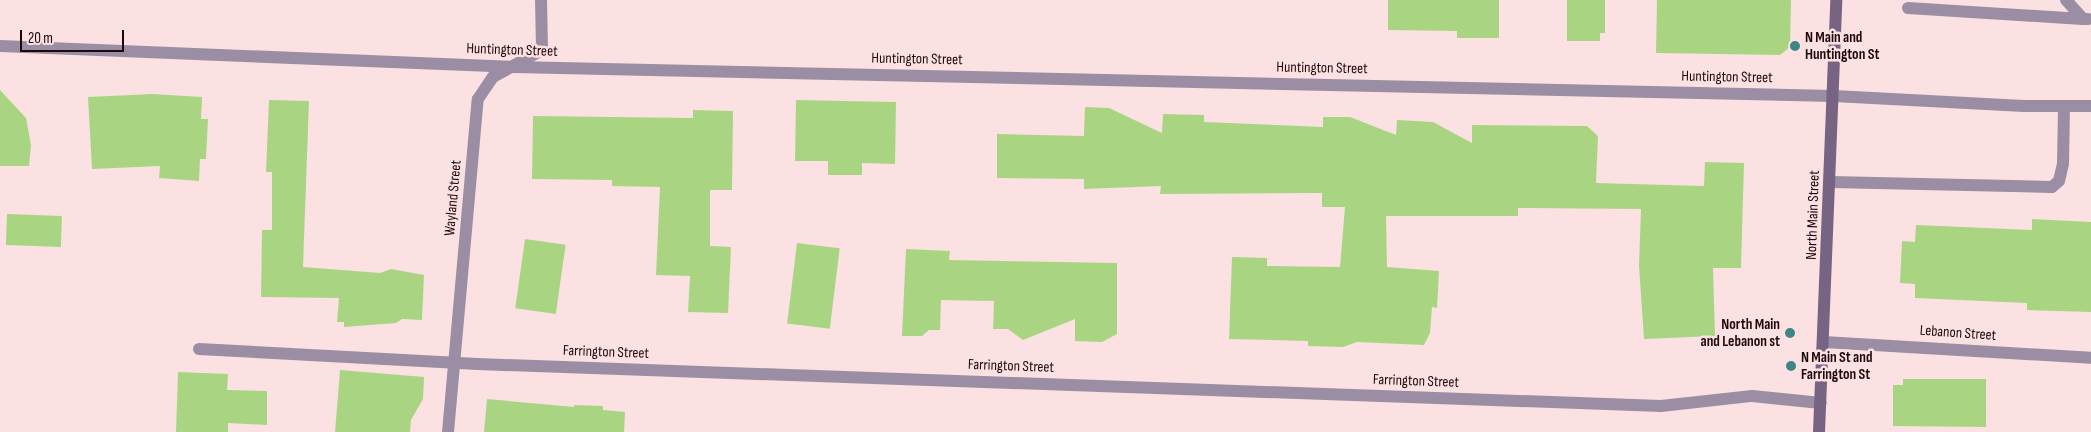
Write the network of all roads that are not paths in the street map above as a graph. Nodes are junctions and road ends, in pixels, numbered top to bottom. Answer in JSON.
{"nodes":[{"id":1,"x":542,"y":0,"type":"edge"},
{"id":2,"x":1836,"y":0,"type":"edge"},
{"id":3,"x":2066,"y":0,"type":"edge"},
{"id":4,"x":1908,"y":8,"type":"dead end"},
{"id":5,"x":2087,"y":19,"type":"edge"},
{"id":6,"x":0,"y":46,"type":"edge"},
{"id":7,"x":514,"y":66,"type":"junction"},
{"id":8,"x":1834,"y":96,"type":"junction"},
{"id":9,"x":2064,"y":106,"type":"junction"},
{"id":10,"x":2091,"y":106,"type":"edge"},
{"id":11,"x":1831,"y":182,"type":"junction"},
{"id":12,"x":1824,"y":342,"type":"junction"},
{"id":13,"x":200,"y":349,"type":"dead end"},
{"id":14,"x":2091,"y":358,"type":"edge"},
{"id":15,"x":455,"y":361,"type":"junction"},
{"id":16,"x":1821,"y":403,"type":"junction"},
{"id":17,"x":448,"y":432,"type":"edge"},
{"id":18,"x":1819,"y":432,"type":"edge"}],
"edges":[{"from":1,"to":7,"type":"street","name":"Wayland Street"},
{"from":2,"to":8,"type":"main road","name":"North Main Street"},
{"from":3,"to":5,"type":"street"},
{"from":4,"to":5,"type":"street"},
{"from":6,"to":7,"type":"street","name":"Huntington Street"},
{"from":7,"to":8,"type":"street","name":"Huntington Street"},
{"from":7,"to":15,"type":"street","name":"Wayland Street"},
{"from":8,"to":9,"type":"street","name":"Huntington Street"},
{"from":8,"to":11,"type":"main road","name":"North Main Street"},
{"from":9,"to":10,"type":"street","name":"Huntington Street"},
{"from":9,"to":11,"type":"street"},
{"from":11,"to":12,"type":"main road","name":"North Main Street"},
{"from":12,"to":14,"type":"street","name":"Lebanon Street"},
{"from":12,"to":16,"type":"main road","name":"North Main Street"},
{"from":13,"to":15,"type":"street","name":"Farrington Street"},
{"from":15,"to":16,"type":"street","name":"Farrington Street"},
{"from":15,"to":17,"type":"street","name":"Wayland Street"},
{"from":16,"to":18,"type":"main road","name":"North Main Street"}]}
